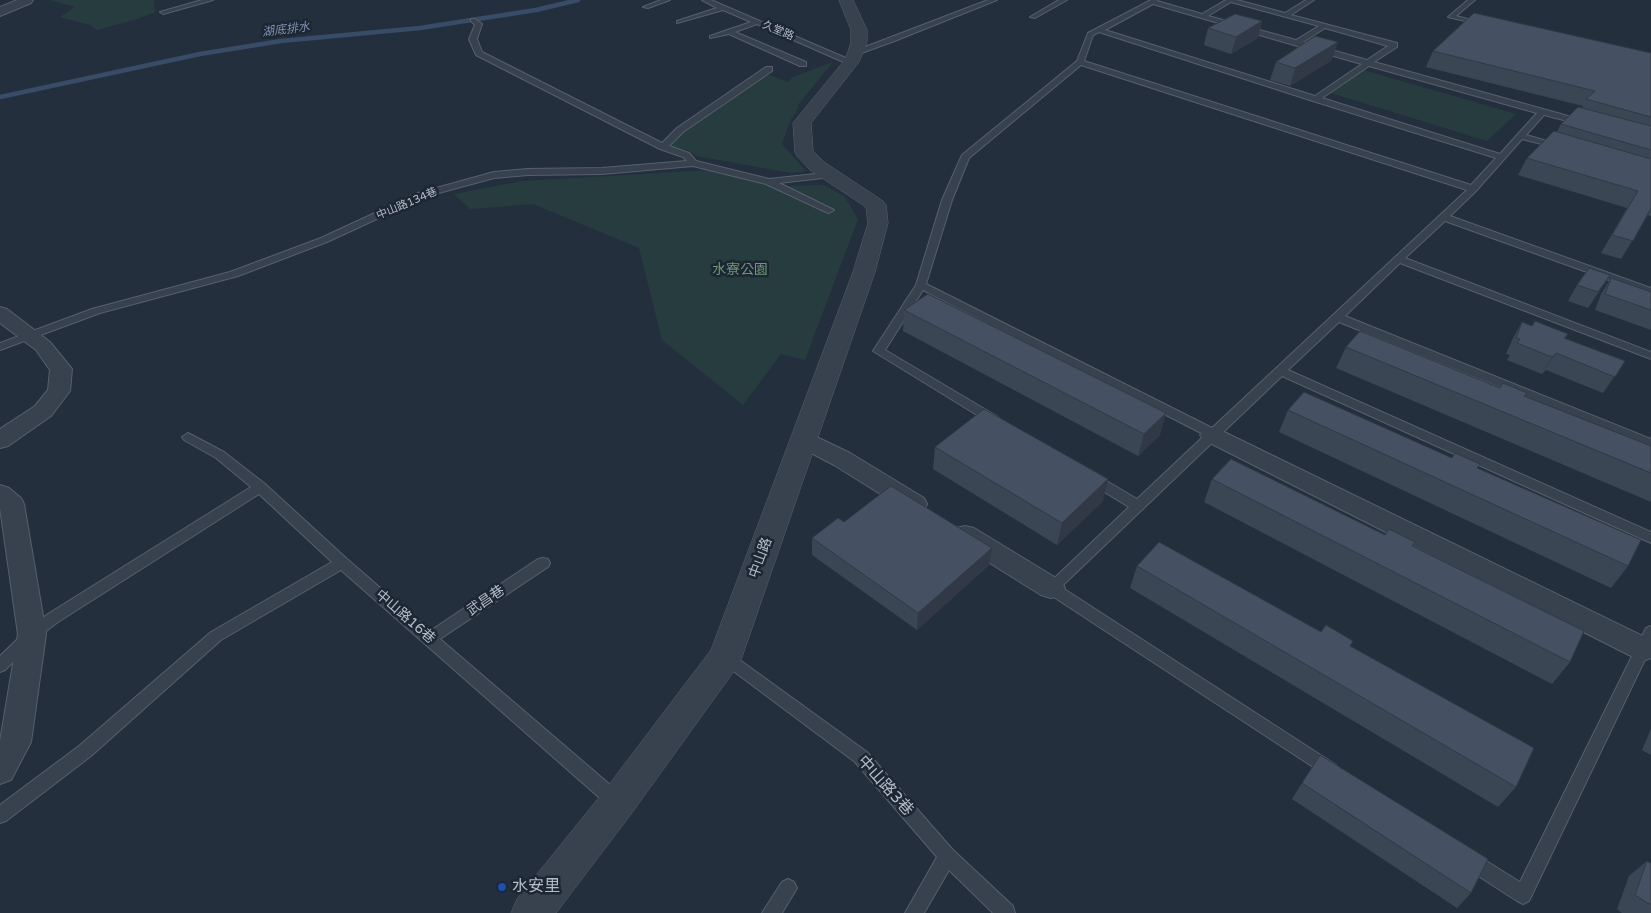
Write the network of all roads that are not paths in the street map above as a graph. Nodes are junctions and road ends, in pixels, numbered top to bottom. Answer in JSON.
{"nodes":[{"id":1,"x":27,"y":0,"type":"edge"},
{"id":2,"x":210,"y":0,"type":"edge"},
{"id":3,"x":667,"y":0,"type":"edge"},
{"id":4,"x":705,"y":0,"type":"edge"},
{"id":5,"x":846,"y":0,"type":"edge"},
{"id":6,"x":994,"y":0,"type":"edge"},
{"id":7,"x":1064,"y":0,"type":"edge"},
{"id":8,"x":1230,"y":0,"type":"edge"},
{"id":9,"x":1311,"y":0,"type":"edge"},
{"id":10,"x":1472,"y":0,"type":"edge"},
{"id":11,"x":1154,"y":1,"type":"edge"},
{"id":12,"x":646,"y":7,"type":"dead end"},
{"id":13,"x":723,"y":8,"type":"junction"},
{"id":14,"x":0,"y":12,"type":"edge"},
{"id":15,"x":163,"y":12,"type":"dead end"},
{"id":16,"x":1203,"y":16,"type":"junction"},
{"id":17,"x":1286,"y":16,"type":"junction"},
{"id":18,"x":1033,"y":17,"type":"dead end"},
{"id":19,"x":473,"y":20,"type":"dead end"},
{"id":20,"x":679,"y":22,"type":"dead end"},
{"id":21,"x":757,"y":22,"type":"junction"},
{"id":22,"x":1324,"y":26,"type":"junction"},
{"id":23,"x":1489,"y":26,"type":"edge"},
{"id":24,"x":1099,"y":30,"type":"junction"},
{"id":25,"x":728,"y":31,"type":"junction"},
{"id":26,"x":712,"y":37,"type":"dead end"},
{"id":27,"x":1297,"y":43,"type":"junction"},
{"id":28,"x":854,"y":57,"type":"junction"},
{"id":29,"x":1080,"y":62,"type":"junction"},
{"id":30,"x":1368,"y":63,"type":"junction"},
{"id":31,"x":803,"y":64,"type":"dead end"},
{"id":32,"x":768,"y":69,"type":"dead end"},
{"id":33,"x":1316,"y":99,"type":"junction"},
{"id":34,"x":1542,"y":112,"type":"junction"},
{"id":35,"x":1596,"y":127,"type":"edge"},
{"id":36,"x":1520,"y":136,"type":"junction"},
{"id":37,"x":663,"y":148,"type":"junction"},
{"id":38,"x":1567,"y":150,"type":"edge"},
{"id":39,"x":1502,"y":156,"type":"junction"},
{"id":40,"x":693,"y":163,"type":"junction"},
{"id":41,"x":831,"y":174,"type":"junction"},
{"id":42,"x":769,"y":182,"type":"junction"},
{"id":43,"x":1473,"y":189,"type":"junction"},
{"id":44,"x":830,"y":210,"type":"dead end"},
{"id":45,"x":1443,"y":217,"type":"junction"},
{"id":46,"x":1398,"y":259,"type":"junction"},
{"id":47,"x":921,"y":285,"type":"junction"},
{"id":48,"x":1651,"y":292,"type":"edge"},
{"id":49,"x":0,"y":313,"type":"edge"},
{"id":50,"x":1337,"y":317,"type":"junction"},
{"id":51,"x":28,"y":336,"type":"junction"},
{"id":52,"x":0,"y":348,"type":"edge"},
{"id":53,"x":1651,"y":356,"type":"edge"},
{"id":54,"x":1280,"y":371,"type":"junction"},
{"id":55,"x":1004,"y":426,"type":"edge"},
{"id":56,"x":1213,"y":435,"type":"junction"},
{"id":57,"x":188,"y":437,"type":"dead end"},
{"id":58,"x":804,"y":439,"type":"junction"},
{"id":59,"x":0,"y":440,"type":"edge"},
{"id":60,"x":1651,"y":444,"type":"edge"},
{"id":61,"x":1080,"y":471,"type":"edge"},
{"id":62,"x":260,"y":487,"type":"junction"},
{"id":63,"x":0,"y":494,"type":"edge"},
{"id":64,"x":1138,"y":506,"type":"junction"},
{"id":65,"x":1651,"y":538,"type":"edge"},
{"id":66,"x":342,"y":563,"type":"junction"},
{"id":67,"x":544,"y":563,"type":"dead end"},
{"id":68,"x":1051,"y":588,"type":"junction"},
{"id":69,"x":32,"y":634,"type":"junction"},
{"id":70,"x":429,"y":638,"type":"junction"},
{"id":71,"x":1647,"y":641,"type":"edge"},
{"id":72,"x":725,"y":657,"type":"junction"},
{"id":73,"x":0,"y":666,"type":"edge"},
{"id":74,"x":0,"y":770,"type":"edge"},
{"id":75,"x":1341,"y":777,"type":"edge"},
{"id":76,"x":618,"y":802,"type":"junction"},
{"id":77,"x":0,"y":815,"type":"edge"},
{"id":78,"x":1457,"y":852,"type":"edge"},
{"id":79,"x":947,"y":856,"type":"junction"},
{"id":80,"x":788,"y":888,"type":"dead end"},
{"id":81,"x":531,"y":913,"type":"edge"},
{"id":82,"x":771,"y":913,"type":"edge"},
{"id":83,"x":914,"y":913,"type":"edge"},
{"id":84,"x":1006,"y":913,"type":"edge"}],
"edges":[{"from":1,"to":14,"type":"street"},
{"from":2,"to":15,"type":"lane"},
{"from":3,"to":12,"type":"lane"},
{"from":4,"to":13,"type":"lane","name":"久堂路"},
{"from":5,"to":28,"type":"street"},
{"from":6,"to":28,"type":"lane"},
{"from":7,"to":18,"type":"lane"},
{"from":8,"to":16,"type":"lane"},
{"from":8,"to":17,"type":"lane"},
{"from":9,"to":17,"type":"lane"},
{"from":10,"to":23,"type":"lane"},
{"from":11,"to":16,"type":"lane"},
{"from":11,"to":24,"type":"lane"},
{"from":13,"to":20,"type":"lane"},
{"from":13,"to":21,"type":"lane","name":"久堂路"},
{"from":16,"to":27,"type":"lane"},
{"from":17,"to":22,"type":"lane"},
{"from":19,"to":37,"type":"lane"},
{"from":21,"to":25,"type":"lane"},
{"from":21,"to":28,"type":"lane","name":"久堂路"},
{"from":22,"to":27,"type":"lane"},
{"from":22,"to":30,"type":"lane"},
{"from":24,"to":29,"type":"lane"},
{"from":24,"to":33,"type":"lane"},
{"from":25,"to":26,"type":"lane"},
{"from":25,"to":31,"type":"lane"},
{"from":27,"to":30,"type":"lane"},
{"from":28,"to":41,"type":"street"},
{"from":29,"to":43,"type":"lane"},
{"from":29,"to":47,"type":"lane"},
{"from":30,"to":33,"type":"lane"},
{"from":30,"to":34,"type":"lane"},
{"from":32,"to":37,"type":"lane"},
{"from":33,"to":39,"type":"lane"},
{"from":34,"to":35,"type":"lane"},
{"from":34,"to":36,"type":"lane"},
{"from":36,"to":38,"type":"lane"},
{"from":36,"to":39,"type":"lane"},
{"from":37,"to":40,"type":"lane"},
{"from":39,"to":43,"type":"lane"},
{"from":40,"to":42,"type":"lane","name":"中山路134巷"},
{"from":40,"to":51,"type":"lane","name":"中山路134巷"},
{"from":41,"to":42,"type":"lane","name":"中山路134巷"},
{"from":41,"to":58,"type":"street","name":"中山路"},
{"from":42,"to":44,"type":"lane"},
{"from":43,"to":45,"type":"lane"},
{"from":45,"to":46,"type":"lane"},
{"from":45,"to":48,"type":"lane"},
{"from":46,"to":50,"type":"lane"},
{"from":46,"to":53,"type":"lane"},
{"from":47,"to":55,"type":"lane"},
{"from":47,"to":56,"type":"lane"},
{"from":49,"to":51,"type":"street"},
{"from":50,"to":54,"type":"lane"},
{"from":50,"to":60,"type":"lane"},
{"from":51,"to":52,"type":"lane","name":"中山路134巷"},
{"from":51,"to":59,"type":"street"},
{"from":54,"to":56,"type":"lane"},
{"from":54,"to":65,"type":"lane"},
{"from":56,"to":64,"type":"lane"},
{"from":56,"to":71,"type":"street"},
{"from":57,"to":62,"type":"lane","name":"中山路16巷"},
{"from":58,"to":68,"type":"street"},
{"from":58,"to":72,"type":"street","name":"中山路"},
{"from":61,"to":64,"type":"lane"},
{"from":62,"to":66,"type":"lane","name":"中山路16巷"},
{"from":62,"to":69,"type":"lane"},
{"from":63,"to":69,"type":"street"},
{"from":64,"to":68,"type":"lane"},
{"from":66,"to":70,"type":"lane","name":"中山路16巷"},
{"from":66,"to":77,"type":"lane"},
{"from":67,"to":70,"type":"lane","name":"武昌巷"},
{"from":68,"to":75,"type":"lane"},
{"from":69,"to":73,"type":"lane"},
{"from":69,"to":74,"type":"street"},
{"from":70,"to":76,"type":"lane","name":"中山路16巷"},
{"from":71,"to":78,"type":"lane"},
{"from":72,"to":76,"type":"street","name":"中山路"},
{"from":72,"to":79,"type":"lane","name":"中山路3巷"},
{"from":76,"to":81,"type":"street","name":"中山路"},
{"from":79,"to":83,"type":"lane"},
{"from":79,"to":84,"type":"lane","name":"中山路3巷"},
{"from":80,"to":82,"type":"lane"}]}
